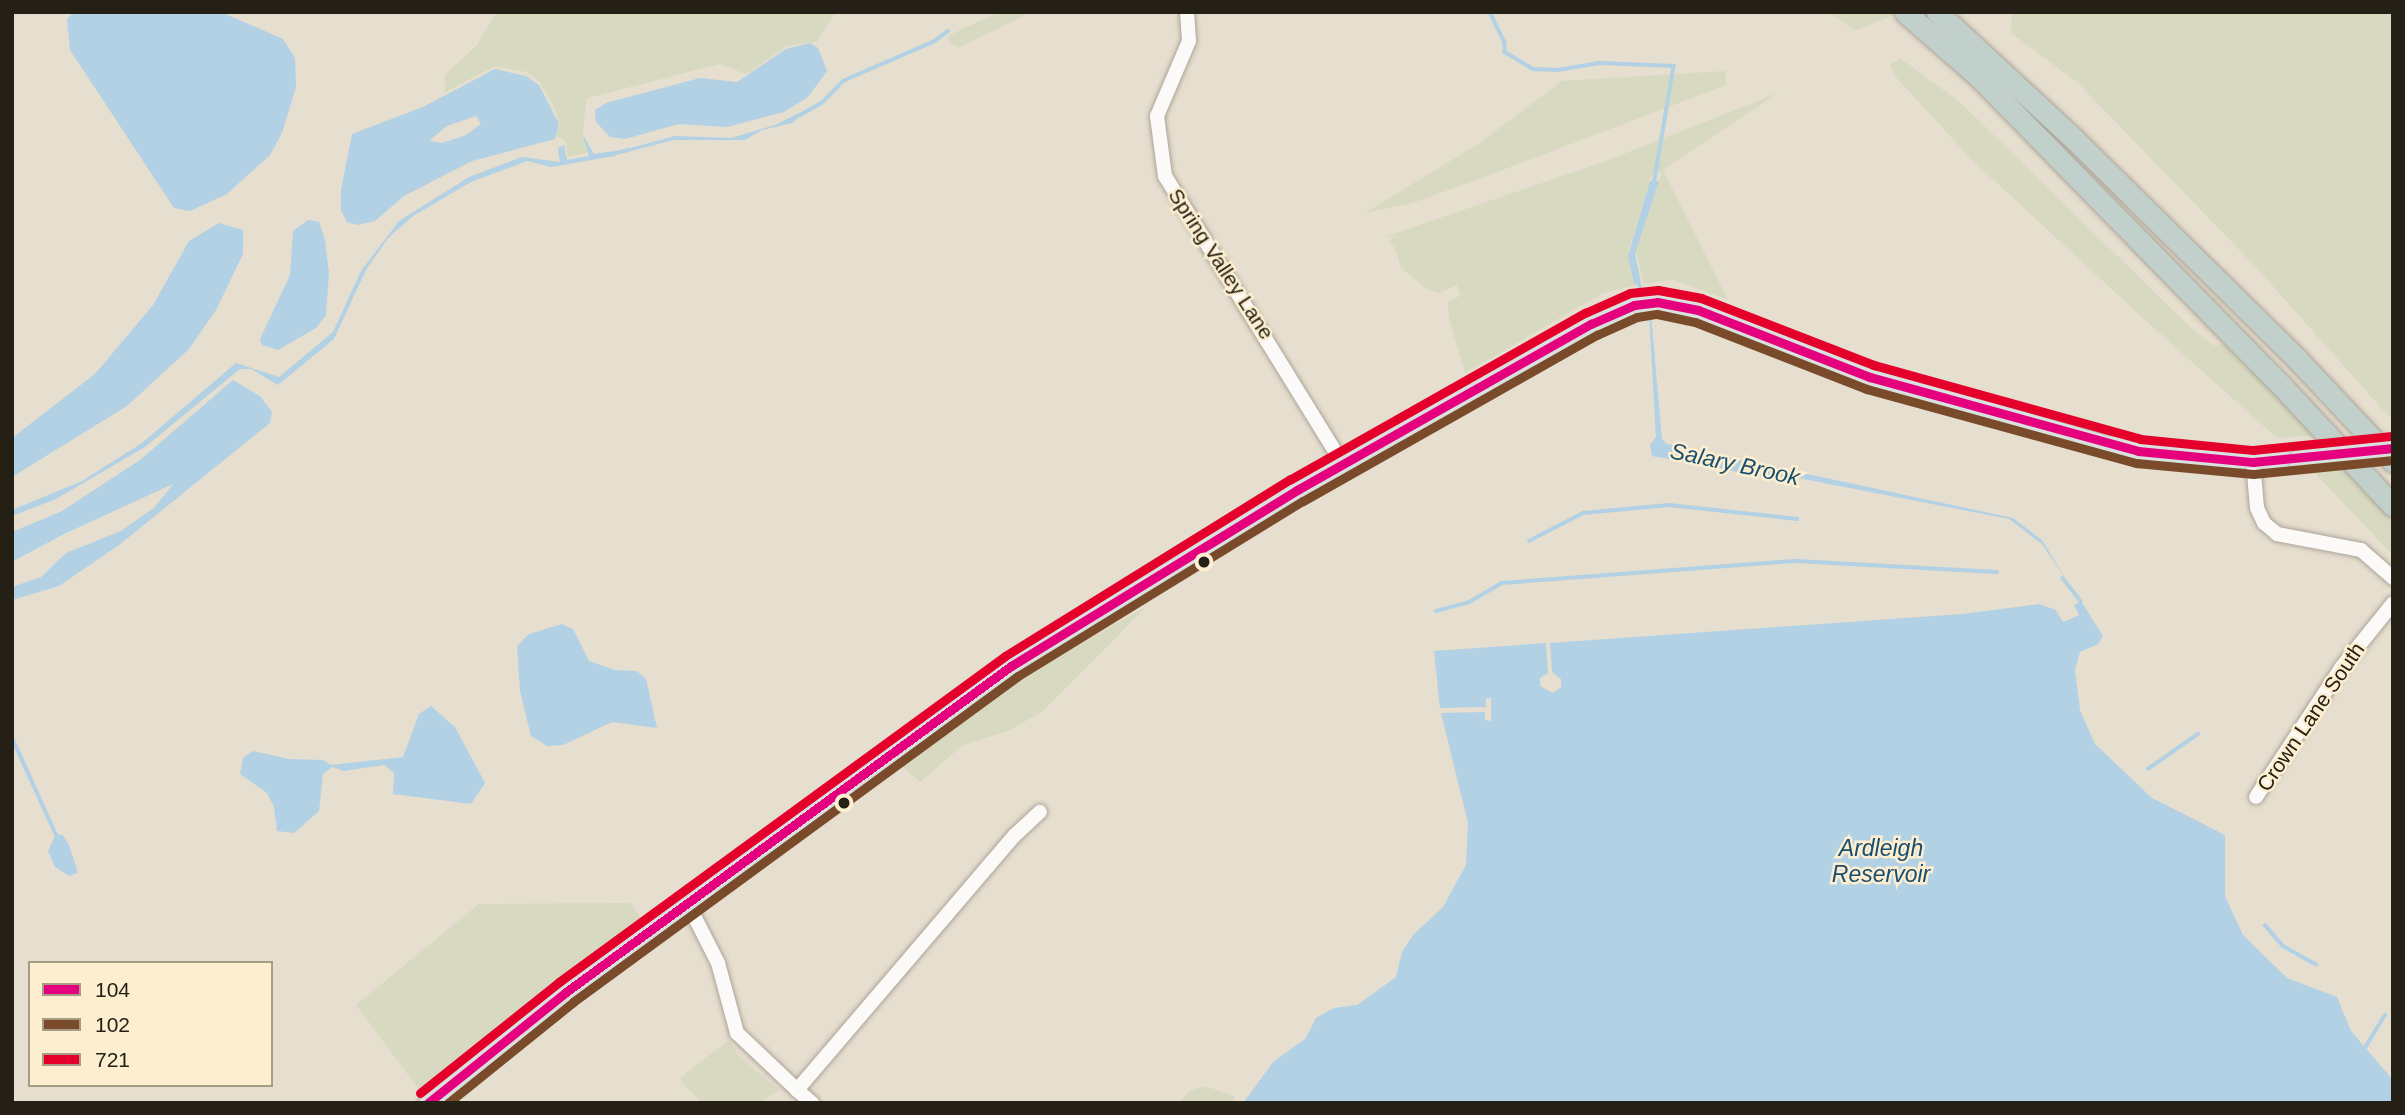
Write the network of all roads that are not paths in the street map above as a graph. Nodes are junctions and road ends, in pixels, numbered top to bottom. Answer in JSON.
{"nodes":[{"id":1,"x":1187,"y":12,"type":"edge"},
{"id":2,"x":1905,"y":12,"type":"edge"},
{"id":3,"x":1937,"y":12,"type":"edge"},
{"id":4,"x":2393,"y":448,"type":"edge"},
{"id":5,"x":2393,"y":461,"type":"edge"},
{"id":6,"x":2253,"y":462,"type":"junction"},
{"id":7,"x":1343,"y":464,"type":"junction"},
{"id":8,"x":2393,"y":506,"type":"edge"},
{"id":9,"x":2393,"y":578,"type":"edge"},
{"id":10,"x":2393,"y":603,"type":"edge"},
{"id":11,"x":2256,"y":797,"type":"dead end"},
{"id":12,"x":1040,"y":812,"type":"dead end"},
{"id":13,"x":688,"y":904,"type":"junction"},
{"id":14,"x":797,"y":1090,"type":"junction"},
{"id":15,"x":428,"y":1103,"type":"edge"},
{"id":16,"x":812,"y":1103,"type":"edge"}],
"edges":[{"from":1,"to":7,"type":"street","name":"Spring Valley Lane"},
{"from":2,"to":8,"type":"highway"},
{"from":3,"to":5,"type":"highway"},
{"from":4,"to":6,"type":"main road","bridge":true},
{"from":6,"to":7,"type":"main road"},
{"from":6,"to":9,"type":"street"},
{"from":7,"to":13,"type":"main road"},
{"from":10,"to":11,"type":"street","name":"Crown Lane South"},
{"from":12,"to":14,"type":"street"},
{"from":13,"to":14,"type":"street"},
{"from":13,"to":15,"type":"main road"},
{"from":14,"to":16,"type":"street"}]}
